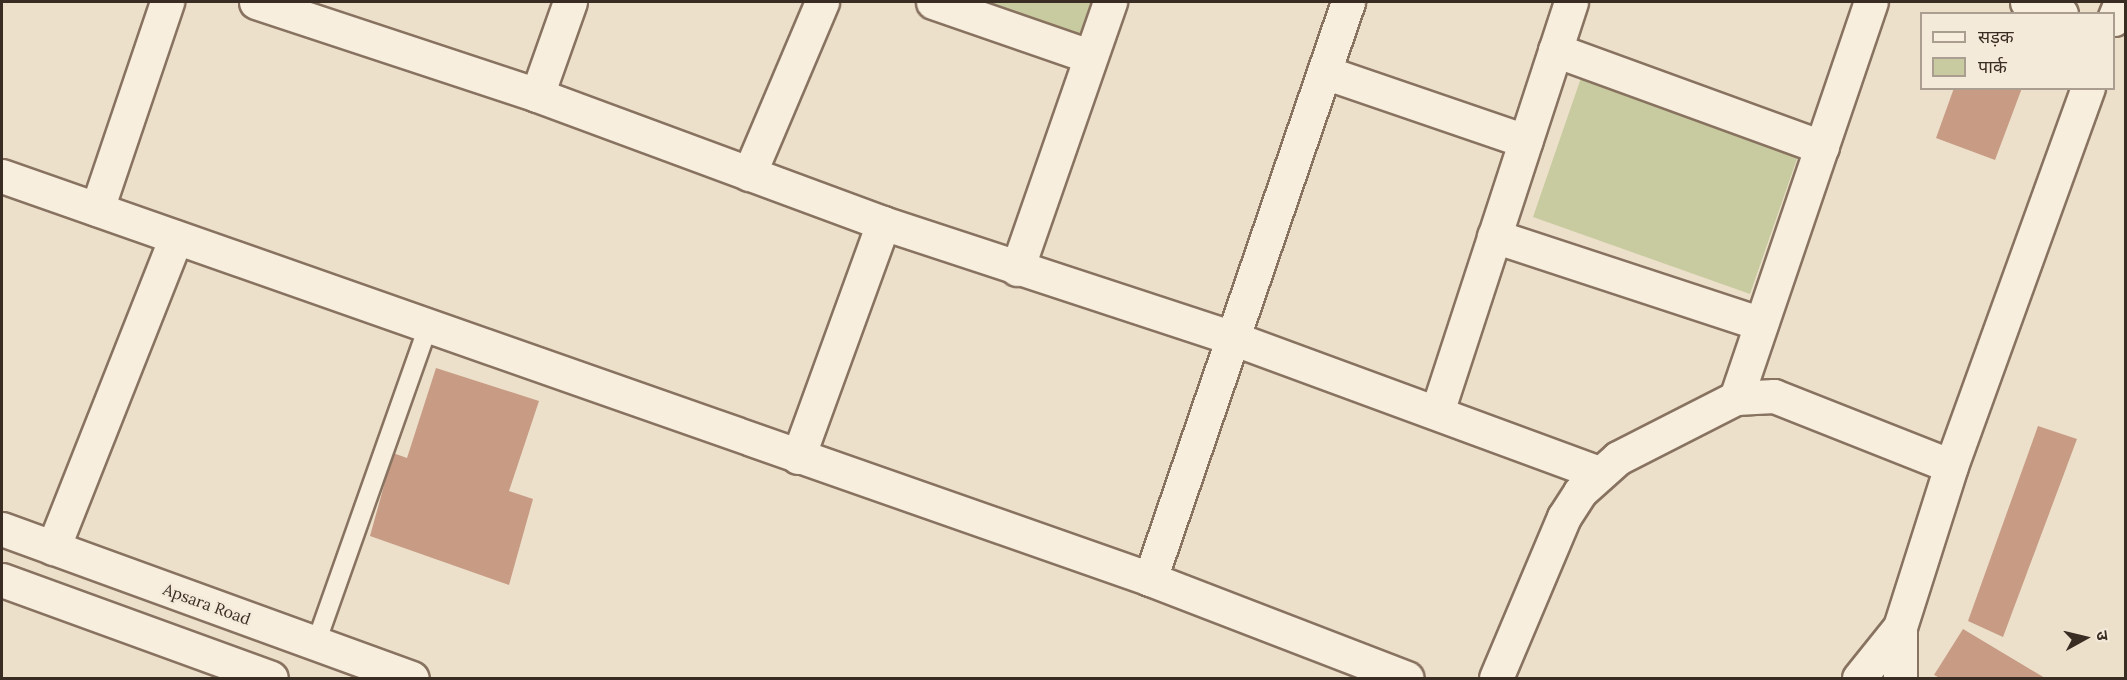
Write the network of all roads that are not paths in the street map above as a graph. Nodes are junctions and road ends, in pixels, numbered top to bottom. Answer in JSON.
{"nodes":[{"id":1,"x":167,"y":2,"type":"edge"},
{"id":2,"x":256,"y":2,"type":"edge"},
{"id":3,"x":570,"y":2,"type":"edge"},
{"id":4,"x":822,"y":2,"type":"edge"},
{"id":5,"x":933,"y":2,"type":"edge"},
{"id":6,"x":1110,"y":2,"type":"edge"},
{"id":7,"x":1348,"y":2,"type":"edge"},
{"id":8,"x":1571,"y":2,"type":"edge"},
{"id":9,"x":1871,"y":2,"type":"edge"},
{"id":10,"x":2027,"y":2,"type":"edge"},
{"id":11,"x":2121,"y":2,"type":"edge"},
{"id":12,"x":318,"y":12,"type":"edge"},
{"id":13,"x":2055,"y":12,"type":"edge"},
{"id":14,"x":2115,"y":17,"type":"edge"},
{"id":15,"x":1555,"y":50,"type":"junction"},
{"id":16,"x":1089,"y":56,"type":"junction"},
{"id":17,"x":1323,"y":72,"type":"junction"},
{"id":18,"x":2087,"y":90,"type":"edge"},
{"id":19,"x":537,"y":95,"type":"junction"},
{"id":20,"x":1525,"y":141,"type":"junction"},
{"id":21,"x":1822,"y":147,"type":"junction"},
{"id":22,"x":749,"y":174,"type":"junction"},
{"id":23,"x":2,"y":176,"type":"edge"},
{"id":24,"x":97,"y":209,"type":"junction"},
{"id":25,"x":883,"y":223,"type":"junction"},
{"id":26,"x":1494,"y":236,"type":"junction"},
{"id":27,"x":176,"y":237,"type":"junction"},
{"id":28,"x":1017,"y":269,"type":"junction"},
{"id":29,"x":1761,"y":324,"type":"junction"},
{"id":30,"x":428,"y":327,"type":"junction"},
{"id":31,"x":1232,"y":338,"type":"junction"},
{"id":32,"x":1736,"y":398,"type":"junction"},
{"id":33,"x":1437,"y":412,"type":"junction"},
{"id":34,"x":798,"y":457,"type":"junction"},
{"id":35,"x":1951,"y":466,"type":"junction"},
{"id":36,"x":1599,"y":473,"type":"junction"},
{"id":37,"x":2,"y":529,"type":"edge"},
{"id":38,"x":53,"y":548,"type":"junction"},
{"id":39,"x":1150,"y":579,"type":"junction"},
{"id":40,"x":2,"y":580,"type":"edge"},
{"id":41,"x":1900,"y":627,"type":"junction"},
{"id":42,"x":316,"y":644,"type":"junction"},
{"id":43,"x":271,"y":678,"type":"edge"},
{"id":44,"x":412,"y":678,"type":"edge"},
{"id":45,"x":1407,"y":678,"type":"edge"},
{"id":46,"x":1496,"y":678,"type":"edge"},
{"id":47,"x":1859,"y":678,"type":"edge"},
{"id":48,"x":1900,"y":678,"type":"edge"}],
"edges":[{"from":1,"to":24,"type":"street"},
{"from":2,"to":12,"type":"street"},
{"from":3,"to":19,"type":"street"},
{"from":4,"to":22,"type":"street"},
{"from":5,"to":16,"type":"street"},
{"from":6,"to":16,"type":"street"},
{"from":7,"to":17,"type":"street"},
{"from":8,"to":15,"type":"street"},
{"from":9,"to":21,"type":"street"},
{"from":10,"to":13,"type":"street"},
{"from":11,"to":14,"type":"street"},
{"from":12,"to":19,"type":"street"},
{"from":15,"to":20,"type":"street"},
{"from":15,"to":21,"type":"street"},
{"from":16,"to":28,"type":"street"},
{"from":17,"to":20,"type":"street"},
{"from":17,"to":31,"type":"street"},
{"from":18,"to":35,"type":"street"},
{"from":19,"to":22,"type":"street"},
{"from":20,"to":26,"type":"street"},
{"from":21,"to":29,"type":"street"},
{"from":22,"to":25,"type":"street"},
{"from":23,"to":24,"type":"street"},
{"from":24,"to":27,"type":"street"},
{"from":25,"to":28,"type":"street"},
{"from":25,"to":34,"type":"street"},
{"from":26,"to":29,"type":"street"},
{"from":26,"to":33,"type":"street"},
{"from":27,"to":30,"type":"street"},
{"from":27,"to":38,"type":"street"},
{"from":28,"to":31,"type":"street"},
{"from":29,"to":32,"type":"street"},
{"from":30,"to":34,"type":"street"},
{"from":30,"to":42,"type":"lane"},
{"from":31,"to":33,"type":"street"},
{"from":31,"to":39,"type":"street"},
{"from":32,"to":35,"type":"street"},
{"from":32,"to":36,"type":"street"},
{"from":33,"to":36,"type":"street"},
{"from":34,"to":39,"type":"street"},
{"from":35,"to":41,"type":"street"},
{"from":36,"to":46,"type":"street"},
{"from":37,"to":38,"type":"street","name":"Apsara Road"},
{"from":38,"to":42,"type":"street","name":"Apsara Road"},
{"from":39,"to":45,"type":"street"},
{"from":40,"to":43,"type":"street"},
{"from":41,"to":47,"type":"street"},
{"from":41,"to":48,"type":"street"},
{"from":42,"to":44,"type":"street","name":"Apsara Road"}]}
